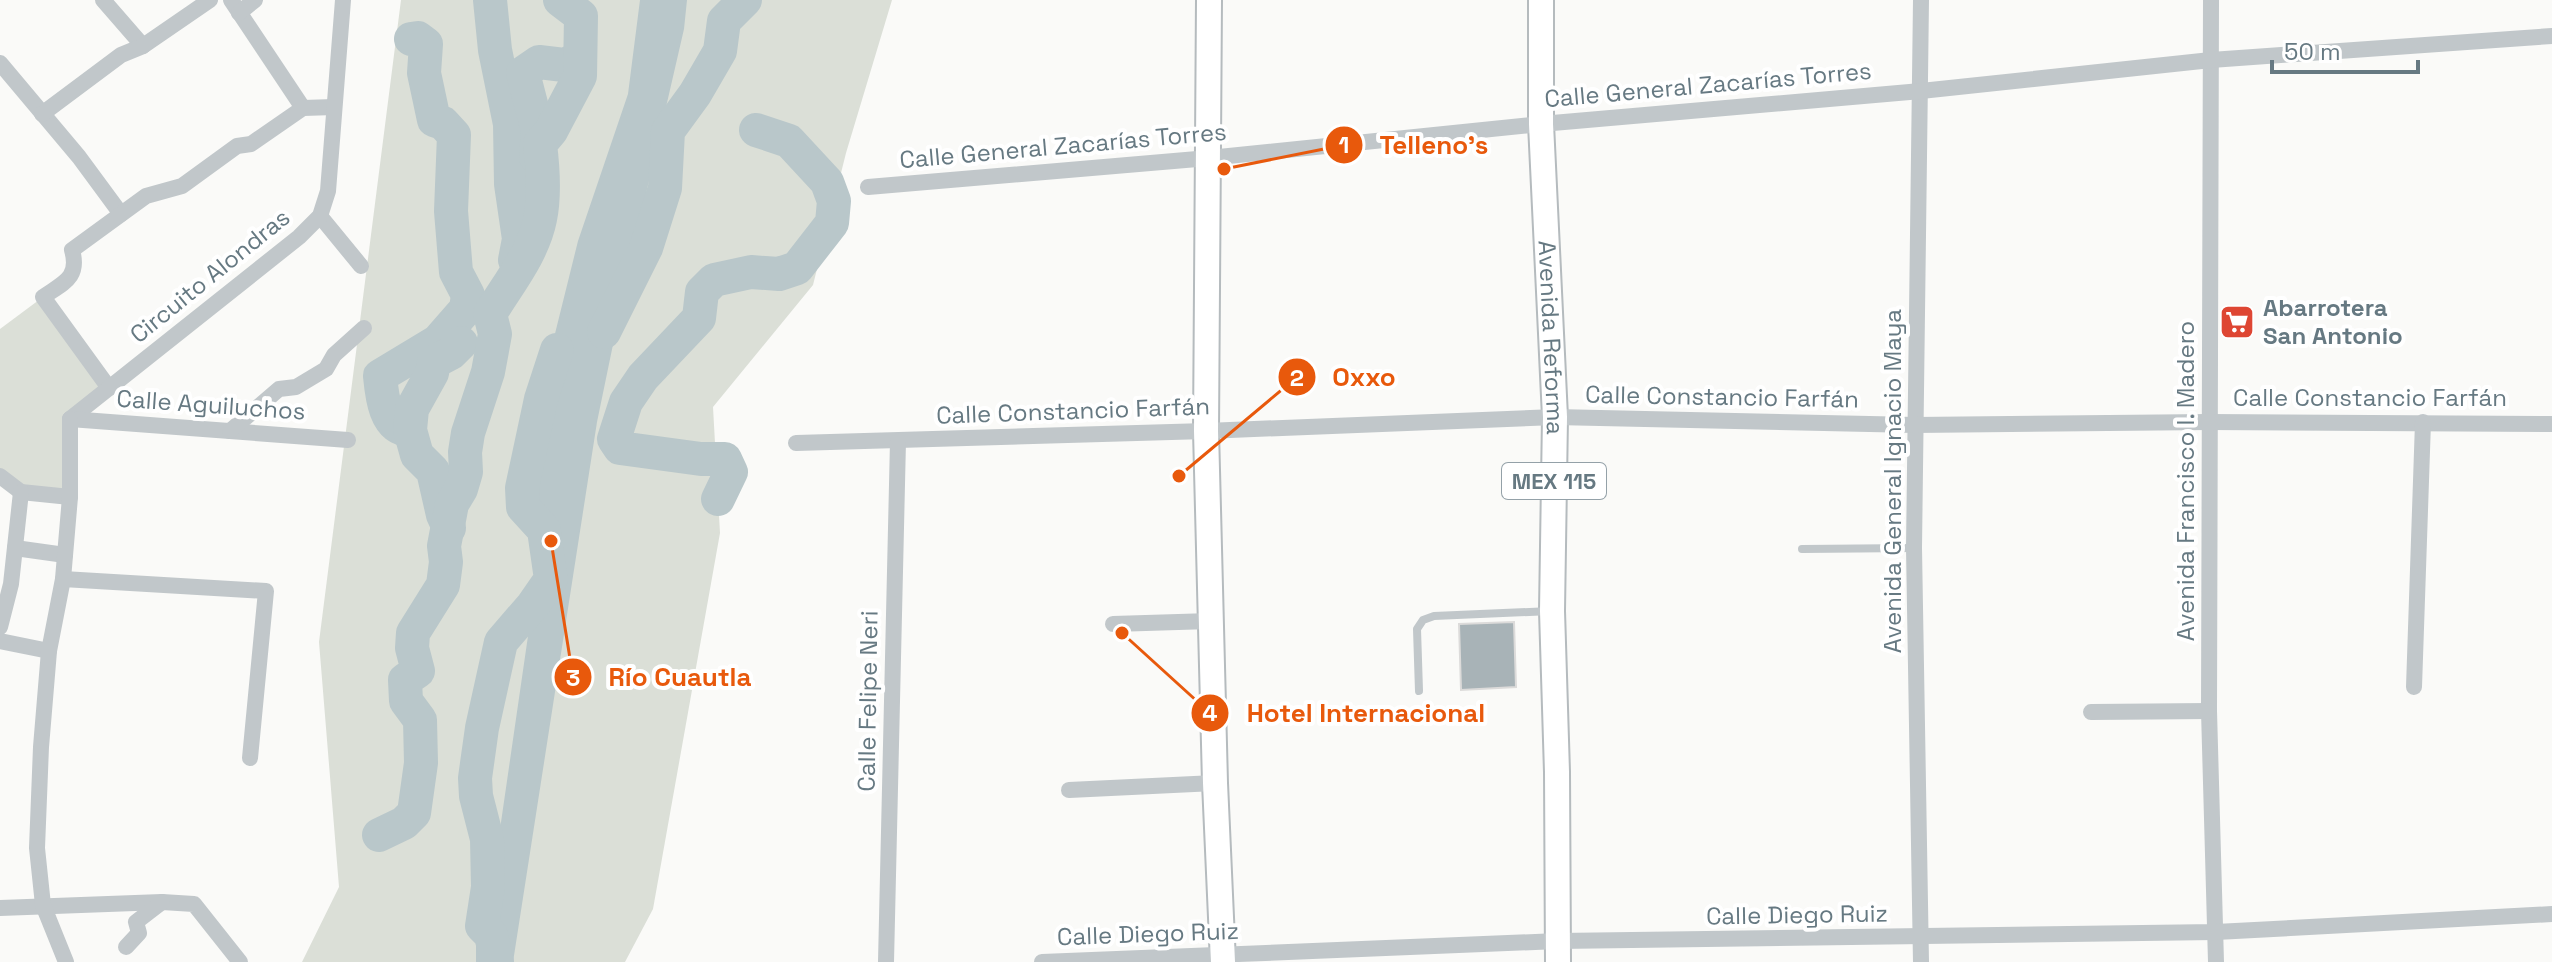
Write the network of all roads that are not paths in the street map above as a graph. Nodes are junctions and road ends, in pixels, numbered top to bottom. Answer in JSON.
{"nodes":[{"id":1,"x":103,"y":0,"type":"edge"},
{"id":2,"x":210,"y":0,"type":"edge"},
{"id":3,"x":255,"y":0,"type":"edge"},
{"id":4,"x":343,"y":0,"type":"edge"},
{"id":5,"x":1209,"y":0,"type":"edge"},
{"id":6,"x":1541,"y":0,"type":"edge"},
{"id":7,"x":1921,"y":0,"type":"edge"},
{"id":8,"x":2211,"y":0,"type":"edge"},
{"id":9,"x":235,"y":7,"type":"edge"},
{"id":10,"x":2552,"y":36,"type":"edge"},
{"id":11,"x":143,"y":46,"type":"junction"},
{"id":12,"x":2211,"y":60,"type":"junction"},
{"id":13,"x":0,"y":63,"type":"edge"},
{"id":14,"x":1921,"y":91,"type":"junction"},
{"id":15,"x":334,"y":107,"type":"junction"},
{"id":16,"x":303,"y":108,"type":"junction"},
{"id":17,"x":42,"y":114,"type":"junction"},
{"id":18,"x":1541,"y":124,"type":"junction"},
{"id":19,"x":1209,"y":158,"type":"junction"},
{"id":20,"x":868,"y":187,"type":"dead end"},
{"id":21,"x":121,"y":214,"type":"junction"},
{"id":22,"x":320,"y":216,"type":"junction"},
{"id":23,"x":361,"y":266,"type":"dead end"},
{"id":24,"x":364,"y":328,"type":"dead end"},
{"id":25,"x":109,"y":388,"type":"junction"},
{"id":26,"x":1555,"y":417,"type":"junction"},
{"id":27,"x":70,"y":419,"type":"junction"},
{"id":28,"x":2209,"y":422,"type":"junction"},
{"id":29,"x":2423,"y":422,"type":"junction"},
{"id":30,"x":2552,"y":424,"type":"edge"},
{"id":31,"x":1915,"y":425,"type":"junction"},
{"id":32,"x":230,"y":431,"type":"junction"},
{"id":33,"x":1206,"y":431,"type":"junction"},
{"id":34,"x":348,"y":440,"type":"dead end"},
{"id":35,"x":898,"y":441,"type":"junction"},
{"id":36,"x":796,"y":443,"type":"dead end"},
{"id":37,"x":0,"y":476,"type":"edge"},
{"id":38,"x":21,"y":492,"type":"junction"},
{"id":39,"x":70,"y":497,"type":"junction"},
{"id":40,"x":15,"y":548,"type":"junction"},
{"id":41,"x":1914,"y":548,"type":"junction"},
{"id":42,"x":1802,"y":549,"type":"dead end"},
{"id":43,"x":65,"y":555,"type":"junction"},
{"id":44,"x":6,"y":577,"type":"edge"},
{"id":45,"x":63,"y":579,"type":"junction"},
{"id":46,"x":1552,"y":611,"type":"junction"},
{"id":47,"x":1211,"y":621,"type":"junction"},
{"id":48,"x":1113,"y":624,"type":"dead end"},
{"id":49,"x":0,"y":627,"type":"edge"},
{"id":50,"x":0,"y":641,"type":"edge"},
{"id":51,"x":49,"y":651,"type":"junction"},
{"id":52,"x":2414,"y":687,"type":"dead end"},
{"id":53,"x":1419,"y":691,"type":"dead end"},
{"id":54,"x":2209,"y":711,"type":"junction"},
{"id":55,"x":2091,"y":712,"type":"dead end"},
{"id":56,"x":250,"y":758,"type":"dead end"},
{"id":57,"x":1215,"y":783,"type":"junction"},
{"id":58,"x":1069,"y":790,"type":"dead end"},
{"id":59,"x":162,"y":902,"type":"junction"},
{"id":60,"x":43,"y":905,"type":"junction"},
{"id":61,"x":0,"y":908,"type":"edge"},
{"id":62,"x":2552,"y":914,"type":"edge"},
{"id":63,"x":2216,"y":932,"type":"junction"},
{"id":64,"x":1921,"y":937,"type":"junction"},
{"id":65,"x":126,"y":947,"type":"dead end"},
{"id":66,"x":1558,"y":951,"type":"edge"},
{"id":67,"x":1223,"y":958,"type":"edge"},
{"id":68,"x":66,"y":962,"type":"edge"},
{"id":69,"x":240,"y":962,"type":"edge"},
{"id":70,"x":886,"y":962,"type":"edge"},
{"id":71,"x":1042,"y":962,"type":"edge"},
{"id":72,"x":1921,"y":962,"type":"edge"},
{"id":73,"x":2216,"y":962,"type":"edge"}],
"edges":[{"from":1,"to":11,"type":"street"},
{"from":2,"to":11,"type":"street"},
{"from":3,"to":9,"type":"street"},
{"from":4,"to":15,"type":"street","name":"Circuito Alondras"},
{"from":5,"to":19,"type":"main road"},
{"from":6,"to":18,"type":"main road","name":"Avenida Reforma","number":"MEX 115"},
{"from":7,"to":14,"type":"street","name":"Avenida General Ignacio Maya"},
{"from":8,"to":12,"type":"street","name":"Avenida Francisco I. Madero"},
{"from":9,"to":16,"type":"street"},
{"from":10,"to":12,"type":"street","name":"Calle General Zacarías Torres"},
{"from":11,"to":17,"type":"street"},
{"from":12,"to":14,"type":"street","name":"Calle General Zacarías Torres"},
{"from":12,"to":28,"type":"street","name":"Avenida Francisco I. Madero"},
{"from":13,"to":17,"type":"street"},
{"from":14,"to":18,"type":"street","name":"Calle General Zacarías Torres"},
{"from":14,"to":31,"type":"street","name":"Avenida General Ignacio Maya"},
{"from":15,"to":16,"type":"street"},
{"from":15,"to":22,"type":"street","name":"Circuito Alondras"},
{"from":16,"to":21,"type":"street"},
{"from":17,"to":21,"type":"street"},
{"from":18,"to":19,"type":"street","name":"Calle General Zacarías Torres"},
{"from":18,"to":26,"type":"main road","name":"Avenida Reforma","number":"MEX 115"},
{"from":19,"to":20,"type":"street","name":"Calle General Zacarías Torres"},
{"from":19,"to":33,"type":"main road"},
{"from":21,"to":25,"type":"street"},
{"from":22,"to":23,"type":"street"},
{"from":22,"to":25,"type":"street","name":"Circuito Alondras"},
{"from":24,"to":32,"type":"street"},
{"from":25,"to":27,"type":"street","name":"Circuito Alondras"},
{"from":26,"to":31,"type":"street","name":"Calle Constancio Farfán"},
{"from":26,"to":33,"type":"street","name":"Calle Constancio Farfán"},
{"from":26,"to":46,"type":"main road","name":"Avenida Reforma","number":"MEX 115"},
{"from":27,"to":32,"type":"street","name":"Calle Aguiluchos"},
{"from":27,"to":39,"type":"street"},
{"from":28,"to":29,"type":"street","name":"Calle Constancio Farfán"},
{"from":28,"to":31,"type":"street","name":"Calle Constancio Farfán"},
{"from":28,"to":54,"type":"street","name":"Avenida Francisco I. Madero"},
{"from":29,"to":30,"type":"street","name":"Calle Constancio Farfán"},
{"from":29,"to":52,"type":"street"},
{"from":31,"to":41,"type":"street","name":"Avenida General Ignacio Maya"},
{"from":32,"to":34,"type":"street","name":"Calle Aguiluchos"},
{"from":33,"to":35,"type":"street","name":"Calle Constancio Farfán"},
{"from":33,"to":47,"type":"main road"},
{"from":35,"to":36,"type":"street","name":"Calle Constancio Farfán"},
{"from":35,"to":70,"type":"street","name":"Calle Felipe Neri"},
{"from":37,"to":38,"type":"street"},
{"from":38,"to":39,"type":"street"},
{"from":38,"to":40,"type":"street"},
{"from":39,"to":43,"type":"street"},
{"from":40,"to":43,"type":"street"},
{"from":40,"to":44,"type":"street"},
{"from":41,"to":42,"type":"lane"},
{"from":41,"to":64,"type":"street","name":"Avenida General Ignacio Maya"},
{"from":43,"to":45,"type":"street"},
{"from":44,"to":49,"type":"street"},
{"from":45,"to":51,"type":"street"},
{"from":45,"to":56,"type":"street"},
{"from":46,"to":53,"type":"lane"},
{"from":46,"to":66,"type":"main road","name":"Avenida Reforma","number":"MEX 115"},
{"from":47,"to":48,"type":"street"},
{"from":47,"to":57,"type":"main road"},
{"from":50,"to":51,"type":"street"},
{"from":51,"to":60,"type":"street"},
{"from":54,"to":55,"type":"street"},
{"from":54,"to":63,"type":"street","name":"Avenida Francisco I. Madero"},
{"from":57,"to":58,"type":"street"},
{"from":57,"to":67,"type":"main road"},
{"from":59,"to":60,"type":"street"},
{"from":59,"to":65,"type":"street"},
{"from":59,"to":69,"type":"street"},
{"from":60,"to":61,"type":"street"},
{"from":60,"to":68,"type":"street"},
{"from":62,"to":63,"type":"street","name":"Calle Diego Ruiz"},
{"from":63,"to":64,"type":"street","name":"Calle Diego Ruiz"},
{"from":63,"to":73,"type":"street","name":"Avenida Francisco I. Madero"},
{"from":64,"to":66,"type":"street","name":"Calle Diego Ruiz"},
{"from":64,"to":72,"type":"street","name":"Avenida General Ignacio Maya"},
{"from":66,"to":67,"type":"street","name":"Calle Diego Ruiz"},
{"from":67,"to":71,"type":"street","name":"Calle Diego Ruiz"}]}
